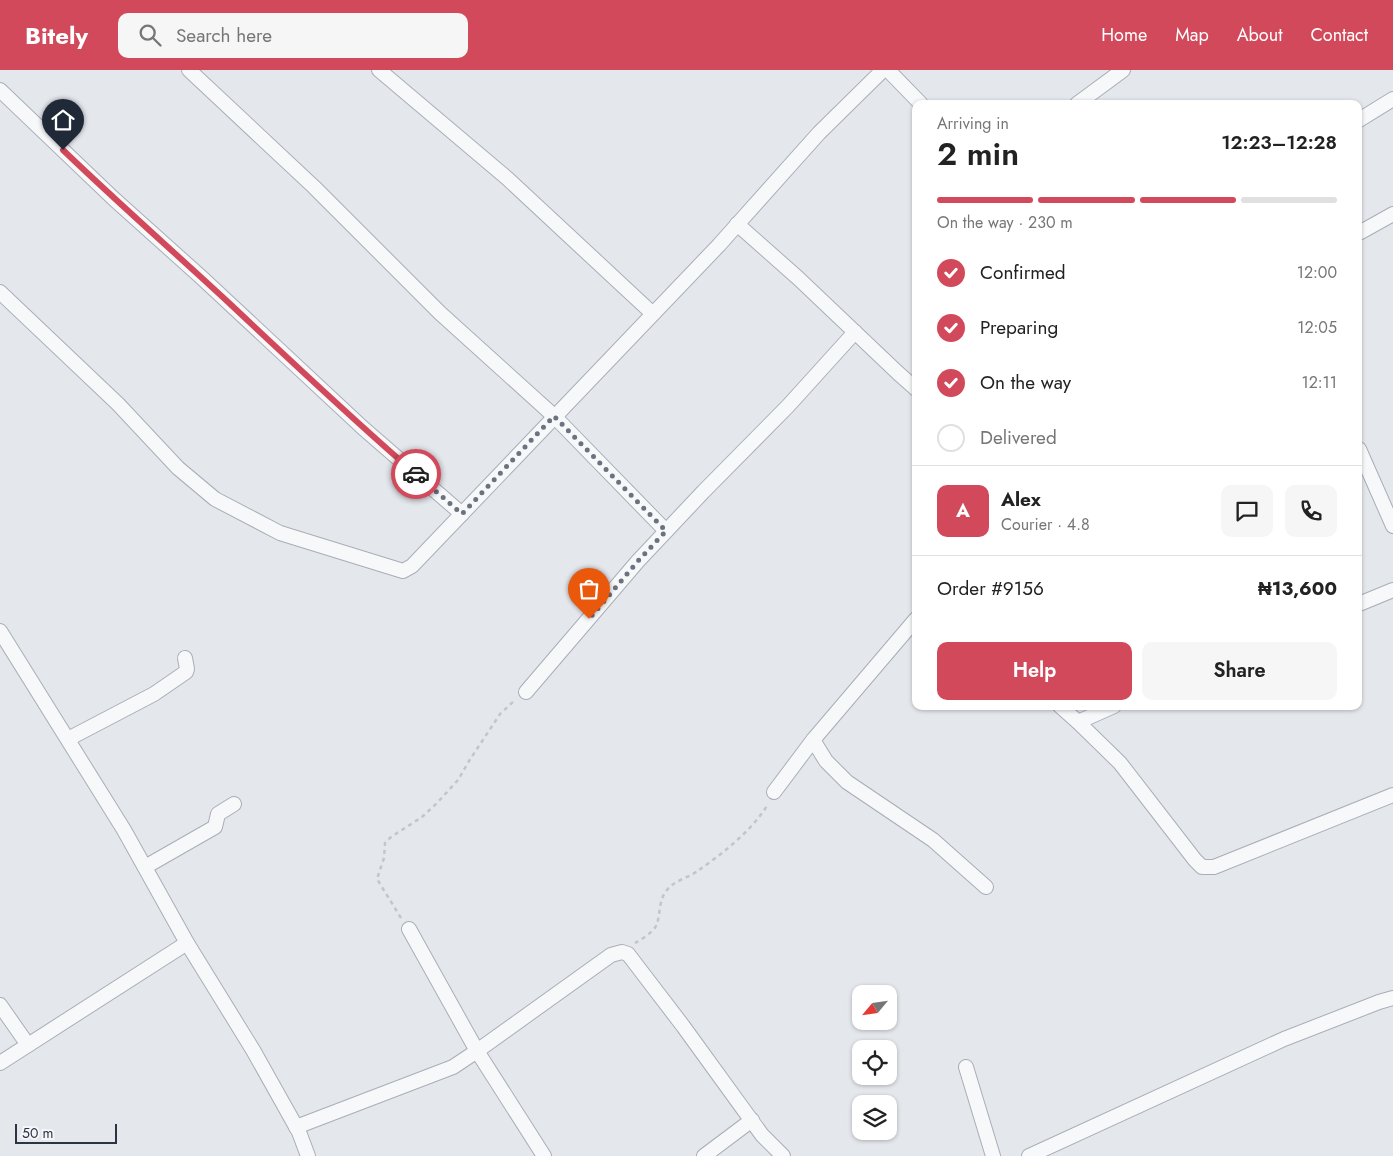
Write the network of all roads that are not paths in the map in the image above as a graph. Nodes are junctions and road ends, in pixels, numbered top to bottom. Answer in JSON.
{"nodes":[{"id":1,"x":189,"y":70,"type":"edge"},
{"id":2,"x":379,"y":70,"type":"edge"},
{"id":3,"x":883,"y":70,"type":"edge"},
{"id":4,"x":888,"y":70,"type":"edge"},
{"id":5,"x":1123,"y":70,"type":"edge"},
{"id":6,"x":0,"y":90,"type":"edge"},
{"id":7,"x":1393,"y":99,"type":"edge"},
{"id":8,"x":917,"y":100,"type":"edge"},
{"id":9,"x":1082,"y":100,"type":"edge"},
{"id":10,"x":1362,"y":118,"type":"edge"},
{"id":11,"x":1393,"y":214,"type":"edge"},
{"id":12,"x":737,"y":224,"type":"junction"},
{"id":13,"x":1362,"y":231,"type":"edge"},
{"id":14,"x":0,"y":292,"type":"edge"},
{"id":15,"x":653,"y":314,"type":"junction"},
{"id":16,"x":855,"y":332,"type":"junction"},
{"id":17,"x":912,"y":385,"type":"edge"},
{"id":18,"x":554,"y":416,"type":"junction"},
{"id":19,"x":1362,"y":456,"type":"edge"},
{"id":20,"x":462,"y":514,"type":"junction"},
{"id":21,"x":1393,"y":526,"type":"edge"},
{"id":22,"x":666,"y":531,"type":"junction"},
{"id":23,"x":1393,"y":590,"type":"edge"},
{"id":24,"x":1362,"y":603,"type":"edge"},
{"id":25,"x":912,"y":624,"type":"edge"},
{"id":26,"x":0,"y":631,"type":"edge"},
{"id":27,"x":185,"y":658,"type":"dead end"},
{"id":28,"x":526,"y":692,"type":"road end"},
{"id":29,"x":1064,"y":710,"type":"edge"},
{"id":30,"x":1105,"y":710,"type":"edge"},
{"id":31,"x":1078,"y":722,"type":"junction"},
{"id":32,"x":68,"y":739,"type":"junction"},
{"id":33,"x":813,"y":740,"type":"junction"},
{"id":34,"x":774,"y":792,"type":"road end"},
{"id":35,"x":1393,"y":795,"type":"edge"},
{"id":36,"x":234,"y":804,"type":"dead end"},
{"id":37,"x":145,"y":868,"type":"junction"},
{"id":38,"x":986,"y":886,"type":"dead end"},
{"id":39,"x":409,"y":929,"type":"road end"},
{"id":40,"x":187,"y":943,"type":"junction"},
{"id":41,"x":1393,"y":998,"type":"edge"},
{"id":42,"x":0,"y":1005,"type":"edge"},
{"id":43,"x":28,"y":1045,"type":"junction"},
{"id":44,"x":477,"y":1052,"type":"junction"},
{"id":45,"x":0,"y":1063,"type":"edge"},
{"id":46,"x":966,"y":1067,"type":"dead end"},
{"id":47,"x":752,"y":1120,"type":"junction"},
{"id":48,"x":296,"y":1127,"type":"junction"},
{"id":49,"x":308,"y":1156,"type":"edge"},
{"id":50,"x":544,"y":1156,"type":"edge"},
{"id":51,"x":704,"y":1156,"type":"edge"},
{"id":52,"x":783,"y":1156,"type":"edge"},
{"id":53,"x":993,"y":1156,"type":"edge"},
{"id":54,"x":1029,"y":1156,"type":"edge"}],
"edges":[{"from":1,"to":18,"type":"street"},
{"from":2,"to":15,"type":"street"},
{"from":3,"to":12,"type":"street"},
{"from":4,"to":8,"type":"street"},
{"from":5,"to":9,"type":"street"},
{"from":6,"to":20,"type":"street"},
{"from":7,"to":10,"type":"street"},
{"from":11,"to":13,"type":"street"},
{"from":12,"to":15,"type":"street"},
{"from":12,"to":16,"type":"street"},
{"from":14,"to":20,"type":"street"},
{"from":15,"to":18,"type":"street"},
{"from":16,"to":17,"type":"street"},
{"from":16,"to":22,"type":"street"},
{"from":18,"to":20,"type":"street"},
{"from":18,"to":22,"type":"street"},
{"from":19,"to":21,"type":"street"},
{"from":22,"to":28,"type":"street"},
{"from":23,"to":24,"type":"street"},
{"from":25,"to":33,"type":"street"},
{"from":26,"to":32,"type":"street"},
{"from":27,"to":32,"type":"street"},
{"from":29,"to":31,"type":"street"},
{"from":30,"to":31,"type":"street"},
{"from":31,"to":35,"type":"street"},
{"from":32,"to":37,"type":"street"},
{"from":33,"to":34,"type":"street"},
{"from":33,"to":38,"type":"street"},
{"from":36,"to":37,"type":"street"},
{"from":37,"to":40,"type":"street"},
{"from":39,"to":44,"type":"street"},
{"from":40,"to":43,"type":"street"},
{"from":40,"to":48,"type":"street"},
{"from":41,"to":54,"type":"street"},
{"from":42,"to":43,"type":"street"},
{"from":43,"to":45,"type":"street"},
{"from":44,"to":47,"type":"street"},
{"from":44,"to":48,"type":"street"},
{"from":44,"to":50,"type":"street"},
{"from":46,"to":53,"type":"street"},
{"from":47,"to":51,"type":"street"},
{"from":47,"to":52,"type":"street"},
{"from":48,"to":49,"type":"street"}]}
